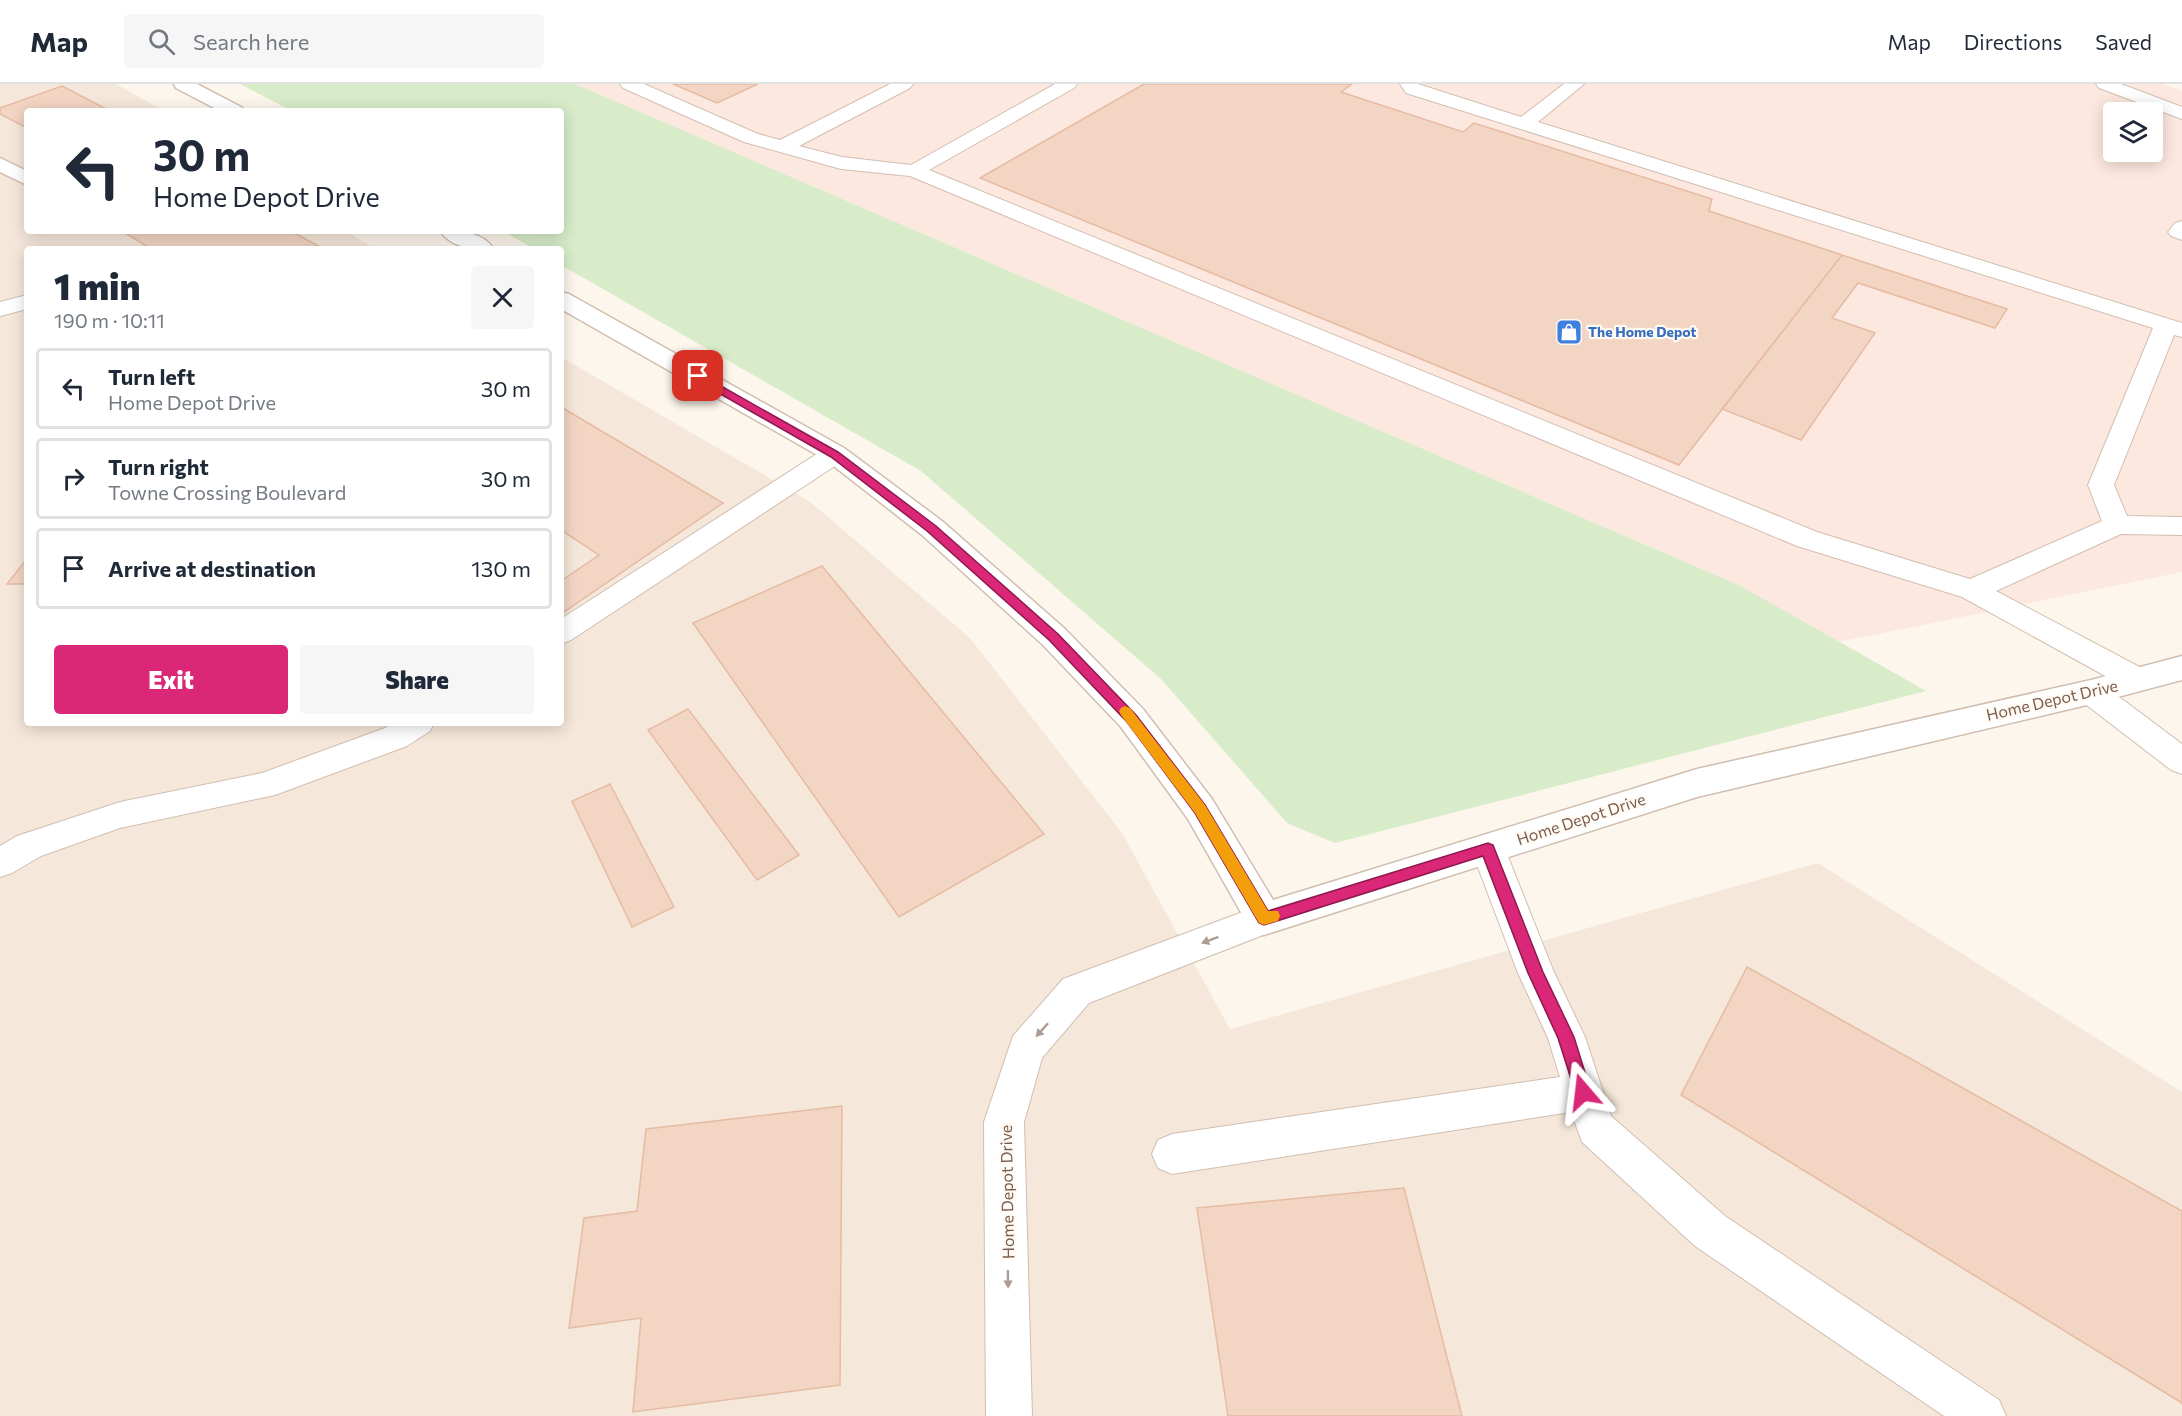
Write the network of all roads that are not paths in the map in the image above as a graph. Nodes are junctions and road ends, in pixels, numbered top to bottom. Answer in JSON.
{"nodes":[{"id":1,"x":183,"y":84,"type":"edge"},
{"id":2,"x":628,"y":84,"type":"edge"},
{"id":3,"x":904,"y":84,"type":"edge"},
{"id":4,"x":1068,"y":84,"type":"edge"},
{"id":5,"x":1409,"y":84,"type":"edge"},
{"id":6,"x":1575,"y":84,"type":"edge"},
{"id":7,"x":2105,"y":84,"type":"edge"},
{"id":8,"x":228,"y":108,"type":"edge"},
{"id":9,"x":2182,"y":113,"type":"edge"},
{"id":10,"x":1524,"y":124,"type":"junction"},
{"id":11,"x":782,"y":147,"type":"junction"},
{"id":12,"x":0,"y":164,"type":"edge"},
{"id":13,"x":914,"y":171,"type":"junction"},
{"id":14,"x":24,"y":177,"type":"edge"},
{"id":15,"x":2182,"y":227,"type":"edge"},
{"id":16,"x":456,"y":234,"type":"edge"},
{"id":17,"x":2182,"y":234,"type":"edge"},
{"id":18,"x":478,"y":246,"type":"edge"},
{"id":19,"x":564,"y":301,"type":"edge"},
{"id":20,"x":24,"y":303,"type":"edge"},
{"id":21,"x":0,"y":309,"type":"edge"},
{"id":22,"x":2174,"y":327,"type":"edge"},
{"id":23,"x":835,"y":454,"type":"junction"},
{"id":24,"x":2117,"y":525,"type":"junction"},
{"id":25,"x":2182,"y":526,"type":"edge"},
{"id":26,"x":1972,"y":590,"type":"junction"},
{"id":27,"x":564,"y":631,"type":"edge"},
{"id":28,"x":2182,"y":668,"type":"edge"},
{"id":29,"x":2138,"y":680,"type":"junction"},
{"id":30,"x":2091,"y":692,"type":"junction"},
{"id":31,"x":414,"y":726,"type":"edge"},
{"id":32,"x":2182,"y":761,"type":"edge"},
{"id":33,"x":1488,"y":849,"type":"junction"},
{"id":34,"x":3,"y":855,"type":"edge"},
{"id":35,"x":1264,"y":918,"type":"junction"},
{"id":36,"x":1583,"y":1092,"type":"junction"},
{"id":37,"x":1172,"y":1154,"type":"dead end"},
{"id":38,"x":1009,"y":1416,"type":"edge"},
{"id":39,"x":1983,"y":1416,"type":"edge"}],
"edges":[{"from":1,"to":8,"type":"street"},
{"from":2,"to":11,"type":"lane"},
{"from":3,"to":11,"type":"lane"},
{"from":4,"to":13,"type":"lane"},
{"from":5,"to":10,"type":"lane"},
{"from":6,"to":10,"type":"lane"},
{"from":7,"to":9,"type":"lane"},
{"from":10,"to":22,"type":"lane"},
{"from":11,"to":13,"type":"lane"},
{"from":12,"to":14,"type":"street"},
{"from":13,"to":26,"type":"lane"},
{"from":15,"to":17,"type":"lane"},
{"from":16,"to":18,"type":"street"},
{"from":19,"to":23,"type":"street"},
{"from":20,"to":21,"type":"lane"},
{"from":22,"to":24,"type":"lane"},
{"from":23,"to":27,"type":"lane"},
{"from":23,"to":35,"type":"street"},
{"from":24,"to":25,"type":"lane"},
{"from":24,"to":26,"type":"lane"},
{"from":26,"to":29,"type":"lane"},
{"from":28,"to":29,"type":"street","name":"Home Depot Drive"},
{"from":29,"to":30,"type":"street","name":"Home Depot Drive"},
{"from":30,"to":32,"type":"lane"},
{"from":30,"to":33,"type":"street","name":"Home Depot Drive"},
{"from":31,"to":34,"type":"lane"},
{"from":33,"to":35,"type":"street","name":"Home Depot Drive"},
{"from":33,"to":36,"type":"lane"},
{"from":35,"to":38,"type":"lane","name":"Home Depot Drive","one_way":true},
{"from":36,"to":37,"type":"lane"},
{"from":36,"to":39,"type":"lane"}]}
